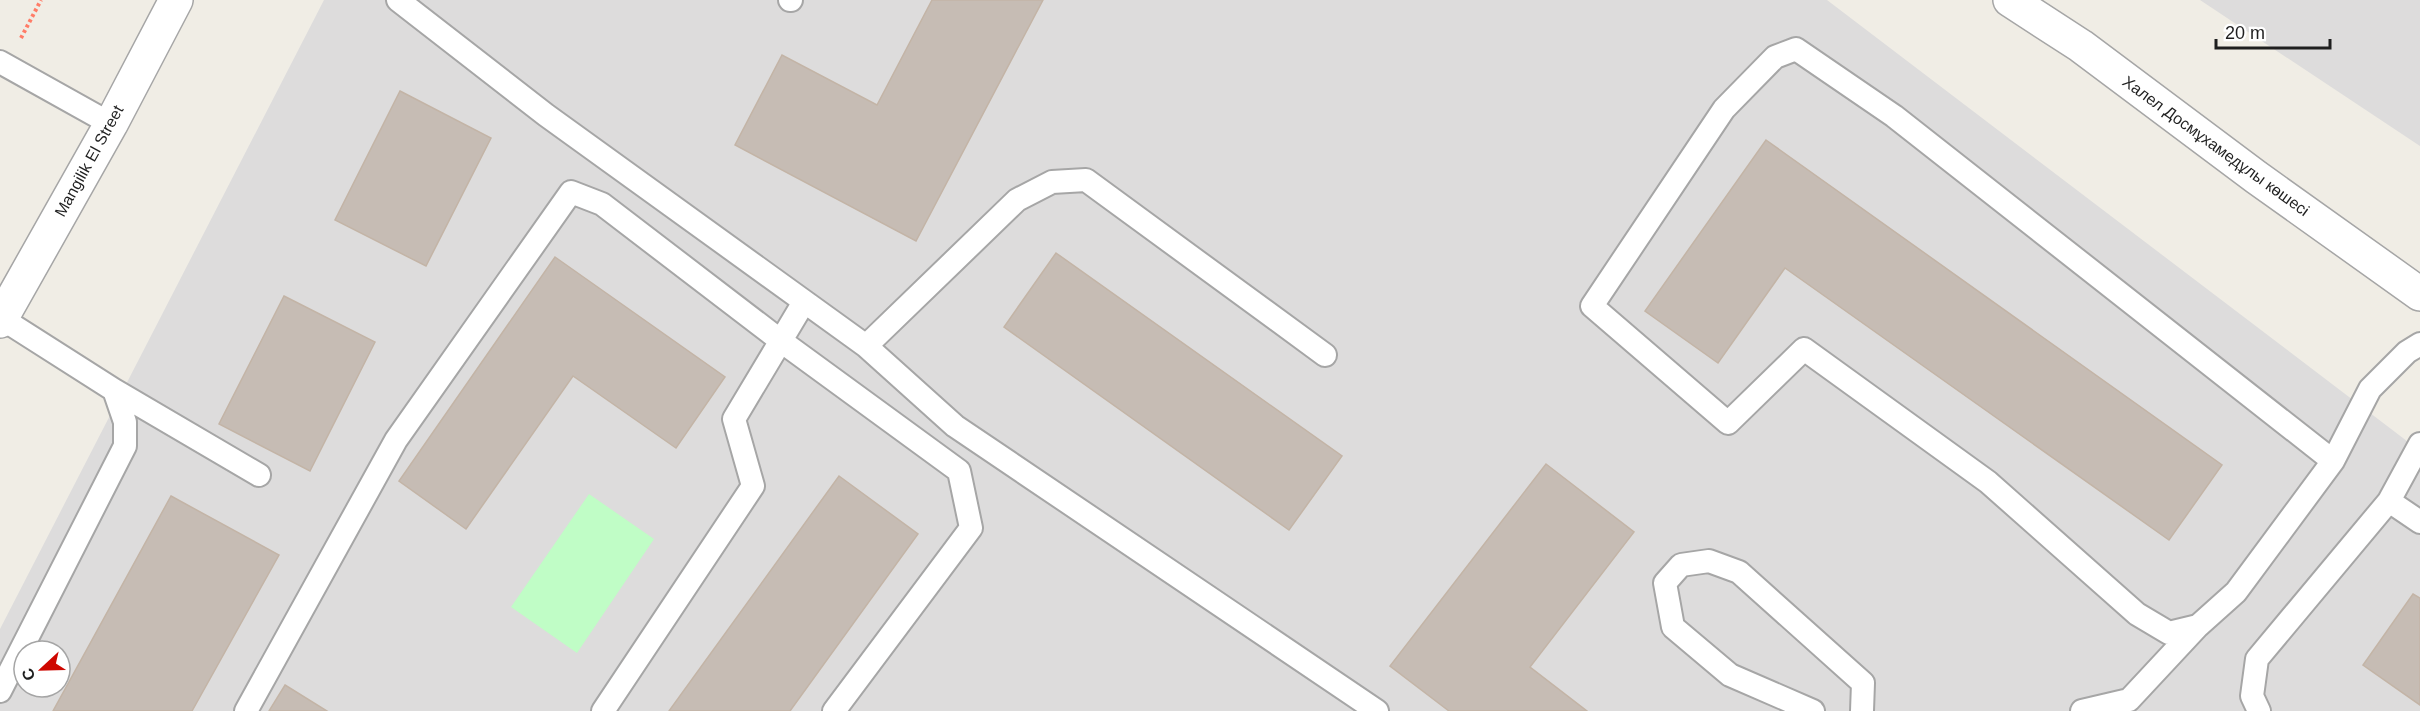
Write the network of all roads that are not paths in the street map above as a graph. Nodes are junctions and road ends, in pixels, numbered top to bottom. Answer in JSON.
{"nodes":[{"id":1,"x":176,"y":0,"type":"edge"},
{"id":2,"x":398,"y":0,"type":"edge"},
{"id":3,"x":2010,"y":0,"type":"edge"},
{"id":4,"x":0,"y":62,"type":"edge"},
{"id":5,"x":111,"y":124,"type":"junction"},
{"id":6,"x":2420,"y":294,"type":"edge"},
{"id":7,"x":804,"y":302,"type":"junction"},
{"id":8,"x":1,"y":319,"type":"edge"},
{"id":9,"x":781,"y":341,"type":"junction"},
{"id":10,"x":2420,"y":344,"type":"edge"},
{"id":11,"x":866,"y":346,"type":"junction"},
{"id":12,"x":1325,"y":354,"type":"dead end"},
{"id":13,"x":114,"y":390,"type":"junction"},
{"id":14,"x":2420,"y":444,"type":"edge"},
{"id":15,"x":2333,"y":460,"type":"junction"},
{"id":16,"x":259,"y":475,"type":"dead end"},
{"id":17,"x":2389,"y":501,"type":"junction"},
{"id":18,"x":2420,"y":522,"type":"edge"},
{"id":19,"x":2198,"y":626,"type":"junction"},
{"id":20,"x":0,"y":691,"type":"edge"},
{"id":21,"x":2250,"y":706,"type":"edge"},
{"id":22,"x":246,"y":711,"type":"edge"},
{"id":23,"x":603,"y":711,"type":"edge"},
{"id":24,"x":834,"y":711,"type":"edge"},
{"id":25,"x":1377,"y":711,"type":"edge"},
{"id":26,"x":1813,"y":711,"type":"edge"},
{"id":27,"x":1863,"y":711,"type":"edge"},
{"id":28,"x":2082,"y":711,"type":"edge"}],
"edges":[{"from":1,"to":5,"type":"street","name":"Mangilik El Street"},
{"from":2,"to":7,"type":"lane"},
{"from":3,"to":6,"type":"street","name":"Халел Досмұхамедұлы көшесі"},
{"from":4,"to":5,"type":"lane"},
{"from":5,"to":8,"type":"street","name":"Mangilik El Street"},
{"from":7,"to":9,"type":"lane"},
{"from":7,"to":11,"type":"lane"},
{"from":8,"to":13,"type":"lane"},
{"from":9,"to":22,"type":"lane"},
{"from":9,"to":23,"type":"lane"},
{"from":9,"to":24,"type":"lane"},
{"from":10,"to":15,"type":"lane"},
{"from":11,"to":12,"type":"lane"},
{"from":11,"to":25,"type":"lane"},
{"from":13,"to":16,"type":"lane"},
{"from":13,"to":20,"type":"lane"},
{"from":14,"to":17,"type":"lane"},
{"from":15,"to":19,"type":"lane"},
{"from":15,"to":19,"type":"lane"},
{"from":17,"to":18,"type":"lane"},
{"from":17,"to":21,"type":"lane"},
{"from":19,"to":28,"type":"lane"},
{"from":26,"to":27,"type":"lane"}]}
